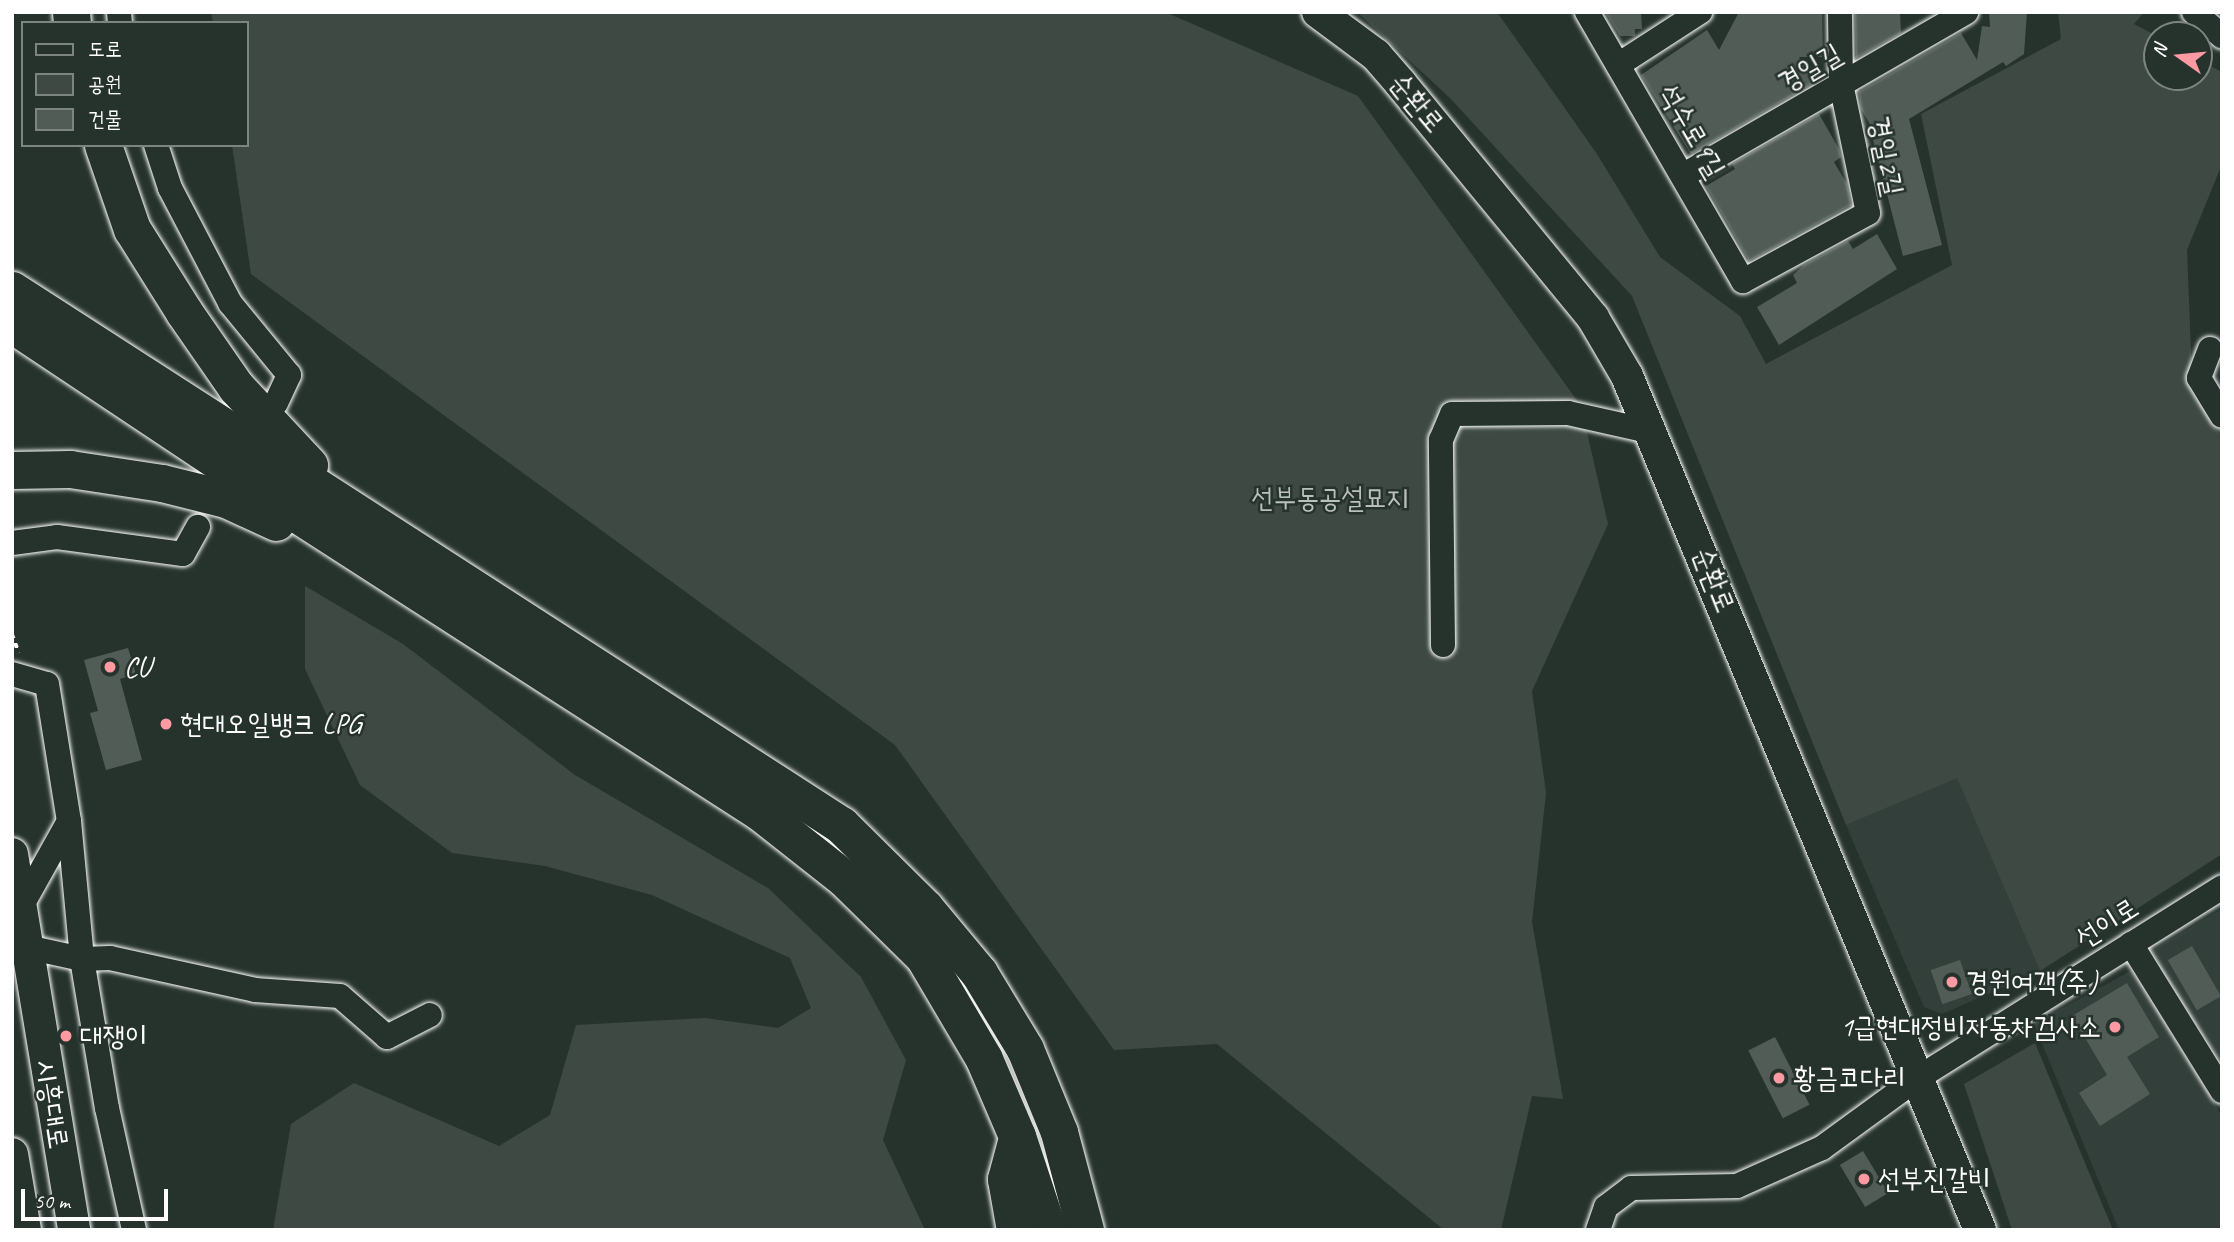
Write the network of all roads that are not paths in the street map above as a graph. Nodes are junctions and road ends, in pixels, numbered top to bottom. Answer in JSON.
{"nodes":[{"id":1,"x":1318,"y":12,"type":"edge"},
{"id":2,"x":1587,"y":12,"type":"edge"},
{"id":3,"x":1700,"y":12,"type":"edge"},
{"id":4,"x":1840,"y":12,"type":"edge"},
{"id":5,"x":1966,"y":12,"type":"edge"},
{"id":6,"x":2194,"y":12,"type":"edge"},
{"id":7,"x":2222,"y":36,"type":"edge"},
{"id":8,"x":1618,"y":65,"type":"junction"},
{"id":9,"x":1841,"y":84,"type":"junction"},
{"id":10,"x":104,"y":147,"type":"edge"},
{"id":11,"x":157,"y":147,"type":"edge"},
{"id":12,"x":1684,"y":175,"type":"junction"},
{"id":13,"x":1744,"y":281,"type":"joint"},
{"id":14,"x":12,"y":290,"type":"edge"},
{"id":15,"x":12,"y":324,"type":"edge"},
{"id":16,"x":2210,"y":349,"type":"dead end"},
{"id":17,"x":276,"y":403,"type":"dead end"},
{"id":18,"x":2222,"y":416,"type":"edge"},
{"id":19,"x":1653,"y":432,"type":"junction"},
{"id":20,"x":12,"y":470,"type":"edge"},
{"id":21,"x":198,"y":527,"type":"dead end"},
{"id":22,"x":12,"y":543,"type":"edge"},
{"id":23,"x":394,"y":576,"type":"junction"},
{"id":24,"x":454,"y":576,"type":"junction"},
{"id":25,"x":1443,"y":645,"type":"dead end"},
{"id":26,"x":12,"y":674,"type":"edge"},
{"id":27,"x":69,"y":821,"type":"junction"},
{"id":28,"x":12,"y":854,"type":"edge"},
{"id":29,"x":2222,"y":887,"type":"edge"},
{"id":30,"x":21,"y":907,"type":"junction"},
{"id":31,"x":2131,"y":944,"type":"junction"},
{"id":32,"x":27,"y":947,"type":"junction"},
{"id":33,"x":82,"y":959,"type":"junction"},
{"id":34,"x":430,"y":1015,"type":"dead end"},
{"id":35,"x":1917,"y":1078,"type":"junction"},
{"id":36,"x":2222,"y":1091,"type":"edge"},
{"id":37,"x":1017,"y":1136,"type":"junction"},
{"id":38,"x":12,"y":1154,"type":"edge"},
{"id":39,"x":25,"y":1230,"type":"edge"},
{"id":40,"x":74,"y":1230,"type":"edge"},
{"id":41,"x":134,"y":1230,"type":"edge"},
{"id":42,"x":1015,"y":1230,"type":"edge"},
{"id":43,"x":1048,"y":1230,"type":"edge"},
{"id":44,"x":1085,"y":1230,"type":"edge"},
{"id":45,"x":1598,"y":1230,"type":"edge"},
{"id":46,"x":1980,"y":1230,"type":"edge"}],
"edges":[{"from":1,"to":19,"type":"main road","name":"순환로"},
{"from":2,"to":8,"type":"street","name":"석수로9길"},
{"from":3,"to":8,"type":"street"},
{"from":4,"to":9,"type":"street","name":"경일2길"},
{"from":5,"to":9,"type":"street","name":"경일길"},
{"from":6,"to":7,"type":"street"},
{"from":8,"to":12,"type":"street","name":"석수로9길"},
{"from":9,"to":12,"type":"street","name":"경일길"},
{"from":9,"to":13,"type":"street","name":"경일2길"},
{"from":10,"to":24,"type":"highway"},
{"from":11,"to":17,"type":"street"},
{"from":12,"to":13,"type":"street","name":"석수로9길"},
{"from":14,"to":24,"type":"highway"},
{"from":15,"to":23,"type":"highway"},
{"from":16,"to":18,"type":"street"},
{"from":19,"to":25,"type":"street"},
{"from":19,"to":35,"type":"main road","name":"순환로"},
{"from":20,"to":23,"type":"highway"},
{"from":21,"to":22,"type":"street"},
{"from":23,"to":37,"type":"highway"},
{"from":24,"to":44,"type":"highway"},
{"from":26,"to":27,"type":"street"},
{"from":27,"to":30,"type":"street"},
{"from":27,"to":33,"type":"street"},
{"from":28,"to":30,"type":"main road","name":"시흥대로"},
{"from":29,"to":31,"type":"street","name":"선이로"},
{"from":30,"to":32,"type":"main road","name":"시흥대로"},
{"from":31,"to":35,"type":"street","name":"선이로"},
{"from":31,"to":36,"type":"street"},
{"from":32,"to":33,"type":"street"},
{"from":32,"to":40,"type":"main road","name":"시흥대로"},
{"from":33,"to":34,"type":"street"},
{"from":33,"to":41,"type":"street"},
{"from":35,"to":45,"type":"street","name":"선이로"},
{"from":35,"to":46,"type":"main road","name":"순환로"},
{"from":37,"to":42,"type":"highway"},
{"from":37,"to":43,"type":"highway"},
{"from":38,"to":39,"type":"main road","name":"시흥대로"}]}
